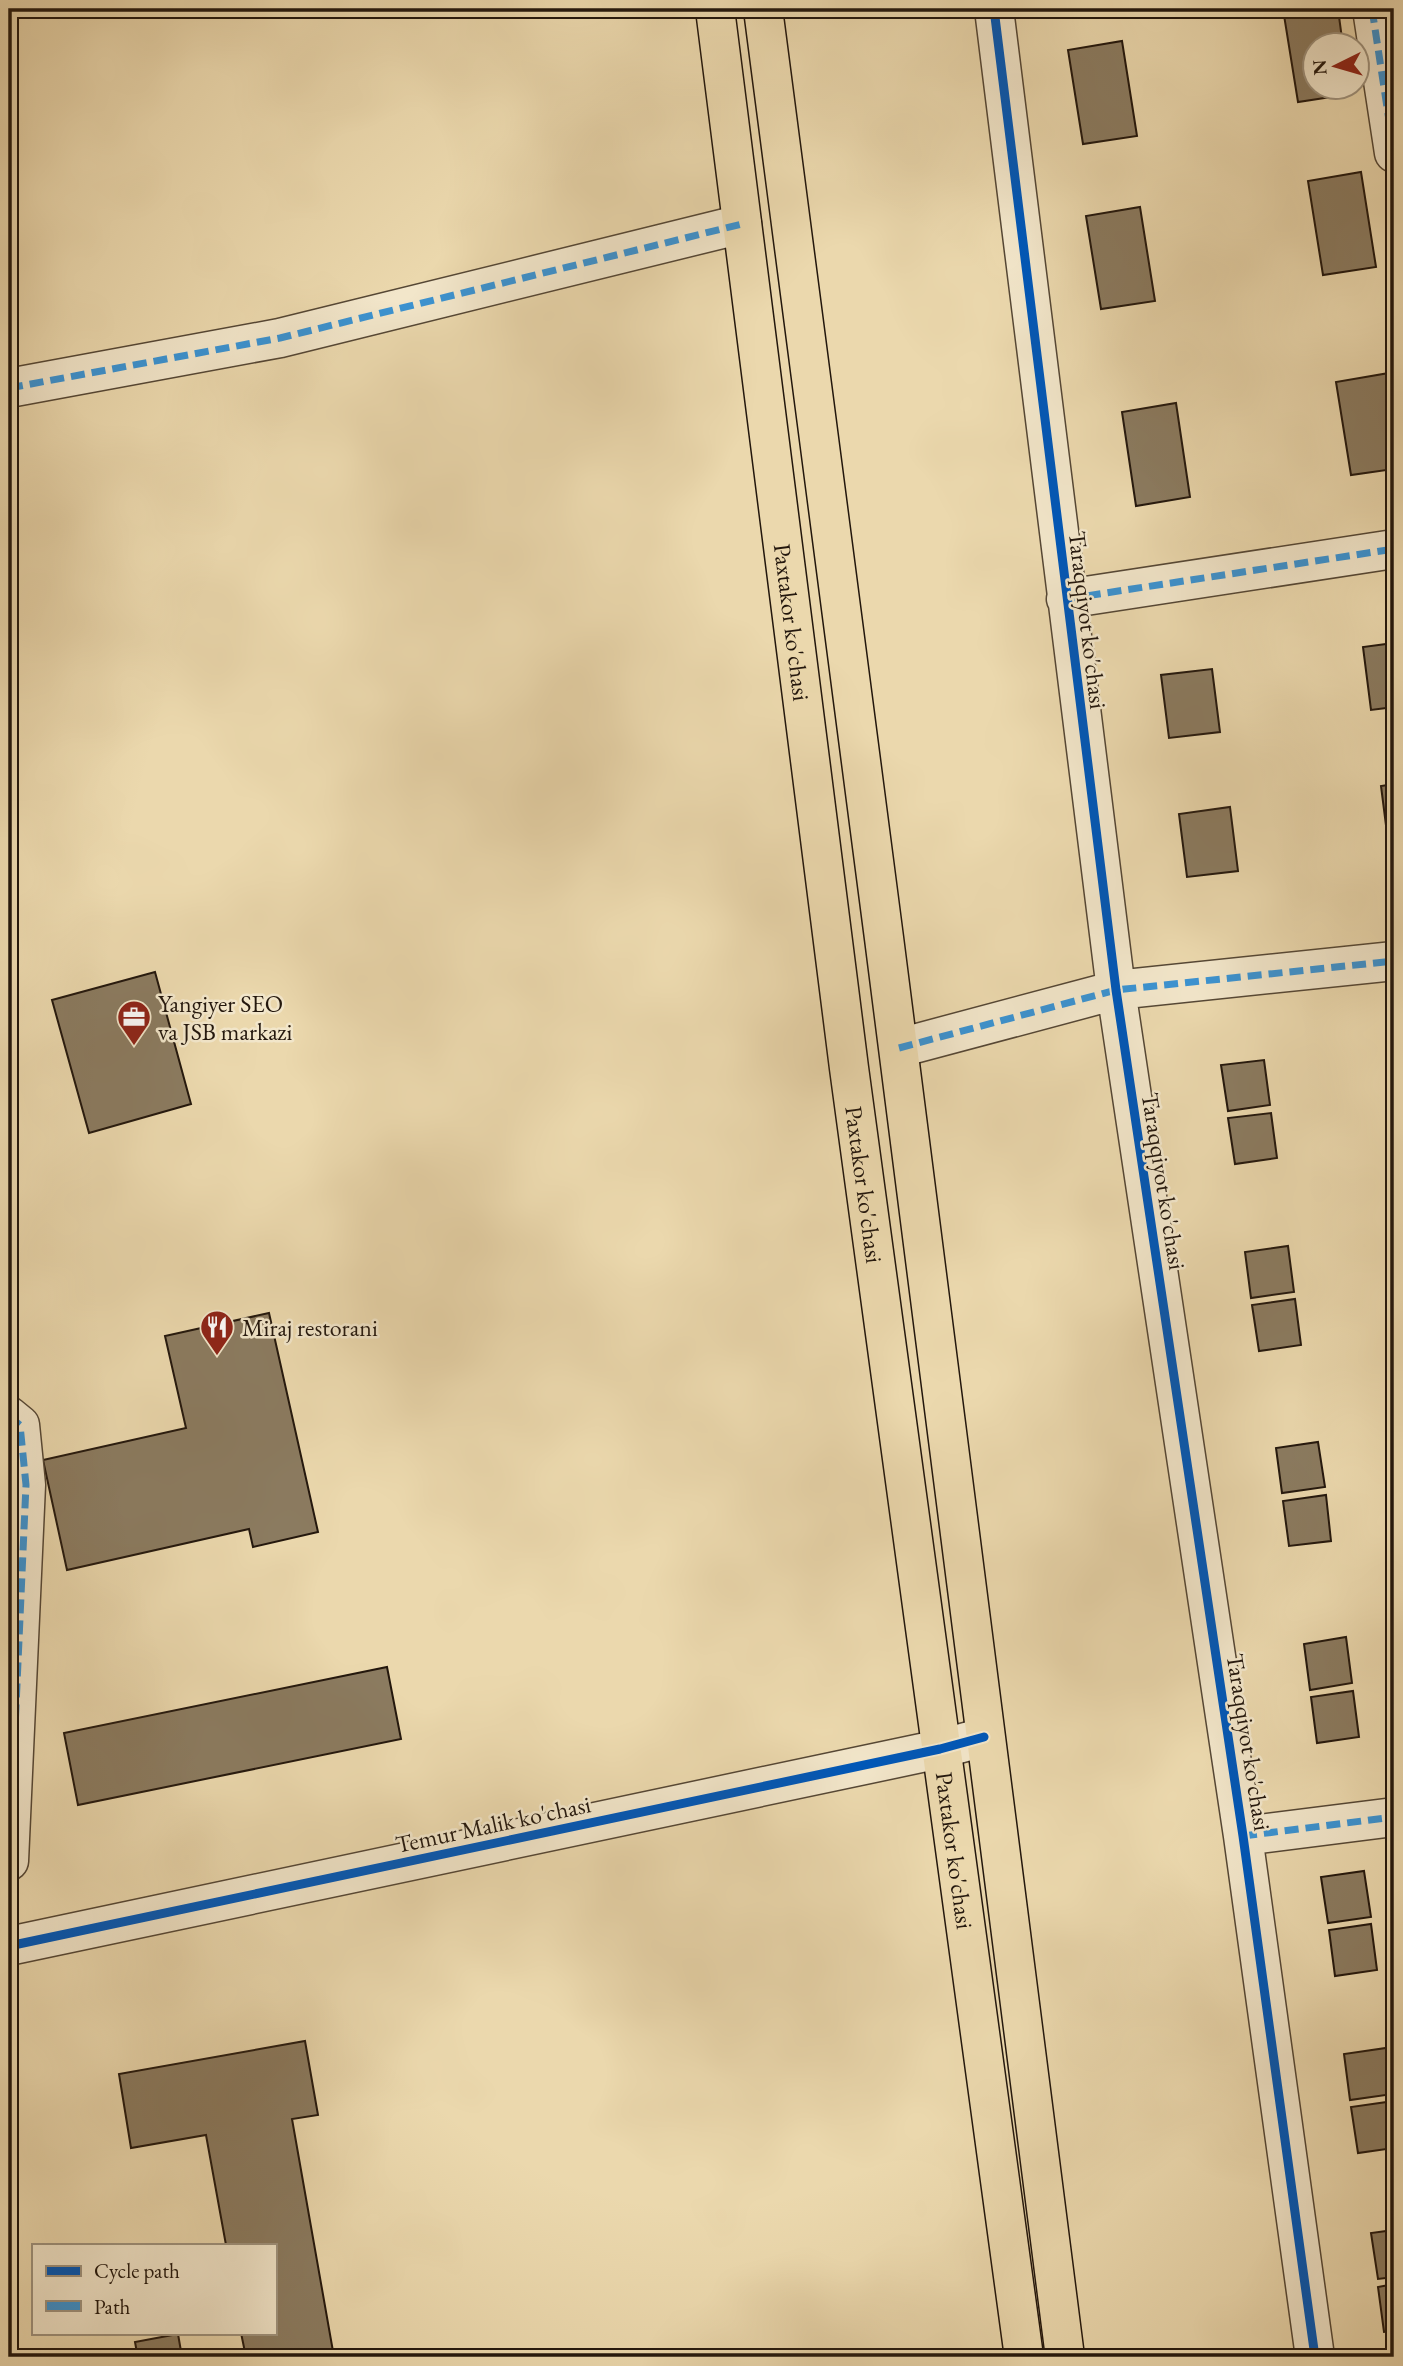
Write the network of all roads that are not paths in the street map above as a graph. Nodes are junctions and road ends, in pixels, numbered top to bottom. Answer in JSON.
{"nodes":[{"id":1,"x":715,"y":9,"type":"edge"},
{"id":2,"x":763,"y":9,"type":"edge"},
{"id":3,"x":994,"y":9,"type":"edge"},
{"id":4,"x":1372,"y":9,"type":"edge"},
{"id":5,"x":1394,"y":153,"type":"edge"},
{"id":6,"x":742,"y":224,"type":"junction"},
{"id":7,"x":9,"y":387,"type":"edge"},
{"id":8,"x":1394,"y":549,"type":"edge"},
{"id":9,"x":1066,"y":599,"type":"junction"},
{"id":10,"x":1394,"y":961,"type":"edge"},
{"id":11,"x":1116,"y":990,"type":"junction"},
{"id":12,"x":899,"y":1048,"type":"junction"},
{"id":13,"x":9,"y":1416,"type":"edge"},
{"id":14,"x":984,"y":1737,"type":"junction"},
{"id":15,"x":940,"y":1749,"type":"junction"},
{"id":16,"x":1394,"y":1817,"type":"edge"},
{"id":17,"x":1243,"y":1836,"type":"junction"},
{"id":18,"x":9,"y":1861,"type":"edge"},
{"id":19,"x":9,"y":1946,"type":"edge"},
{"id":20,"x":1024,"y":2357,"type":"edge"},
{"id":21,"x":1065,"y":2357,"type":"edge"},
{"id":22,"x":1315,"y":2357,"type":"edge"}],
"edges":[{"from":1,"to":6,"type":"main road","name":"Paxtakor ko'chasi"},
{"from":2,"to":12,"type":"main road","name":"Paxtakor ko'chasi"},
{"from":3,"to":9,"type":"street","name":"Taraqqiyot ko'chasi"},
{"from":4,"to":5,"type":"street"},
{"from":6,"to":7,"type":"street"},
{"from":6,"to":15,"type":"main road","name":"Paxtakor ko'chasi"},
{"from":8,"to":9,"type":"street"},
{"from":9,"to":11,"type":"street","name":"Taraqqiyot ko'chasi"},
{"from":10,"to":11,"type":"street"},
{"from":11,"to":12,"type":"street"},
{"from":11,"to":17,"type":"street","name":"Taraqqiyot ko'chasi"},
{"from":12,"to":14,"type":"main road","name":"Paxtakor ko'chasi"},
{"from":13,"to":18,"type":"street"},
{"from":14,"to":15,"type":"street","name":"Temur Malik ko'chasi"},
{"from":14,"to":21,"type":"main road","name":"Paxtakor ko'chasi"},
{"from":15,"to":19,"type":"street","name":"Temur Malik ko'chasi"},
{"from":15,"to":20,"type":"main road","name":"Paxtakor ko'chasi"},
{"from":16,"to":17,"type":"street"},
{"from":17,"to":22,"type":"street","name":"Taraqqiyot ko'chasi"}]}
